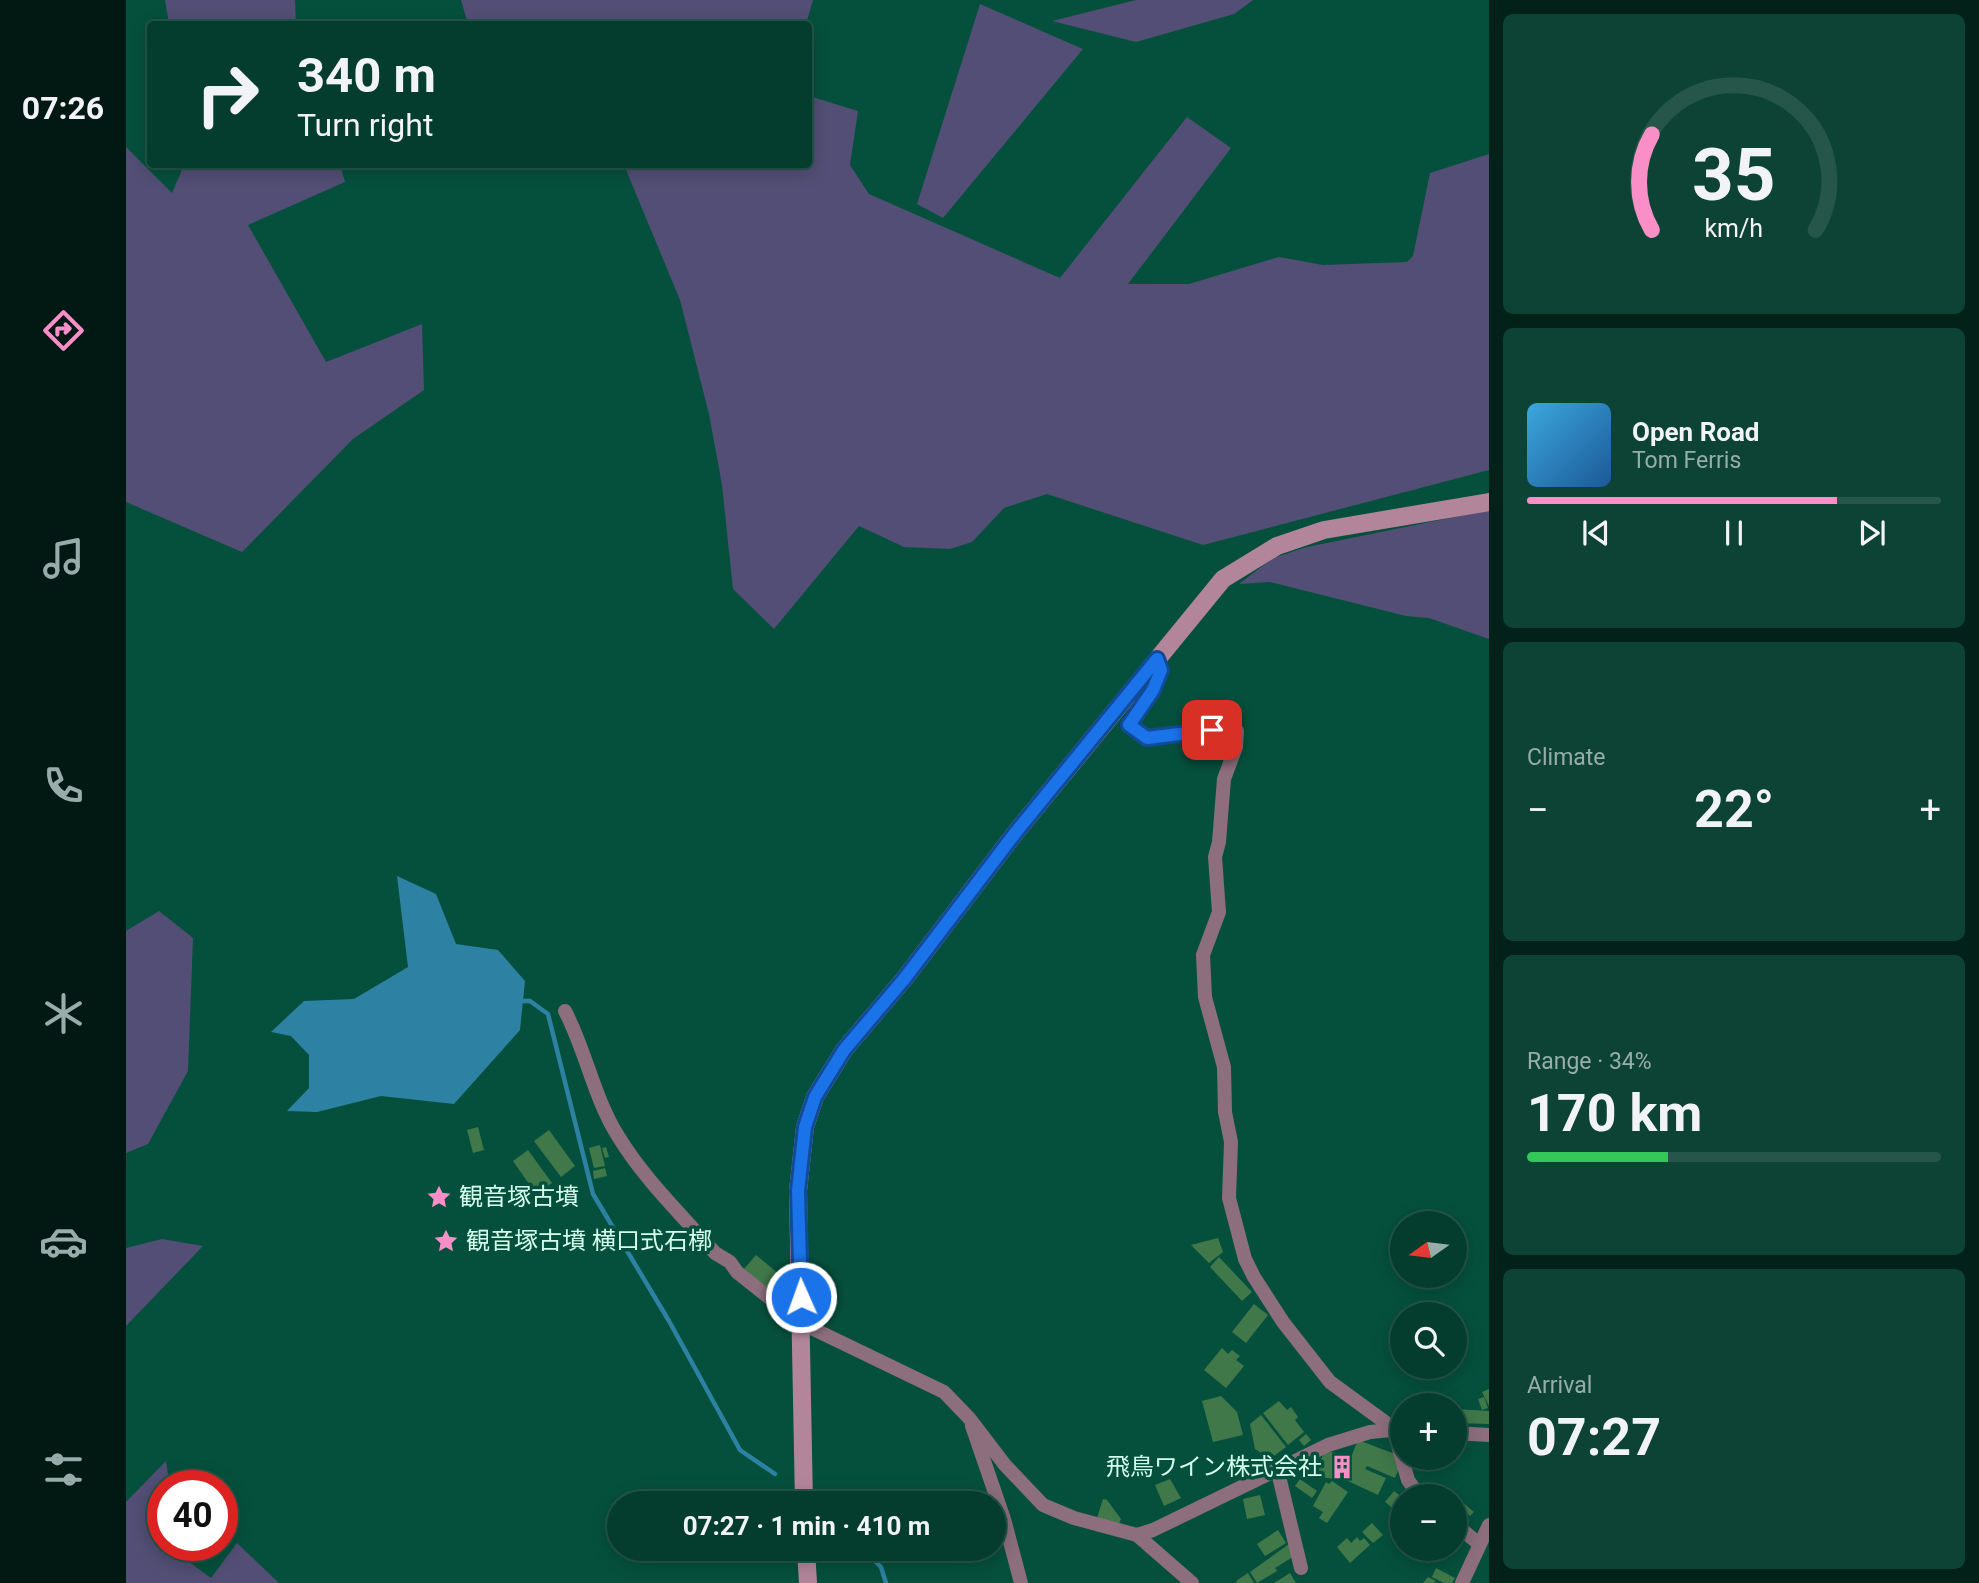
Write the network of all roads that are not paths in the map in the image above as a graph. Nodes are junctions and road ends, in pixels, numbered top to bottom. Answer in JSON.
{"nodes":[{"id":1,"x":1489,"y":502,"type":"edge"},
{"id":2,"x":1157,"y":659,"type":"junction"},
{"id":3,"x":565,"y":1011,"type":"dead end"},
{"id":4,"x":801,"y":1323,"type":"junction"},
{"id":5,"x":969,"y":1418,"type":"junction"},
{"id":6,"x":1390,"y":1424,"type":"edge"},
{"id":7,"x":1390,"y":1430,"type":"edge"},
{"id":8,"x":1467,"y":1433,"type":"edge"},
{"id":9,"x":1489,"y":1434,"type":"edge"},
{"id":10,"x":1277,"y":1468,"type":"junction"},
{"id":11,"x":804,"y":1491,"type":"edge"},
{"id":12,"x":1489,"y":1525,"type":"edge"},
{"id":13,"x":1137,"y":1535,"type":"junction"},
{"id":14,"x":1467,"y":1535,"type":"edge"},
{"id":15,"x":1479,"y":1544,"type":"junction"},
{"id":16,"x":807,"y":1561,"type":"edge"},
{"id":17,"x":1301,"y":1568,"type":"dead end"},
{"id":18,"x":808,"y":1583,"type":"edge"},
{"id":19,"x":1021,"y":1583,"type":"edge"},
{"id":20,"x":1192,"y":1583,"type":"edge"},
{"id":21,"x":1462,"y":1583,"type":"edge"}],
"edges":[{"from":1,"to":2,"type":"street"},
{"from":2,"to":4,"type":"street"},
{"from":2,"to":6,"type":"street"},
{"from":3,"to":4,"type":"street"},
{"from":4,"to":5,"type":"street"},
{"from":4,"to":11,"type":"street"},
{"from":5,"to":13,"type":"street"},
{"from":5,"to":19,"type":"street"},
{"from":7,"to":10,"type":"street"},
{"from":8,"to":9,"type":"street"},
{"from":10,"to":13,"type":"street"},
{"from":10,"to":17,"type":"street"},
{"from":12,"to":15,"type":"street"},
{"from":13,"to":20,"type":"street"},
{"from":14,"to":15,"type":"street"},
{"from":15,"to":21,"type":"street"},
{"from":16,"to":18,"type":"street"}]}
